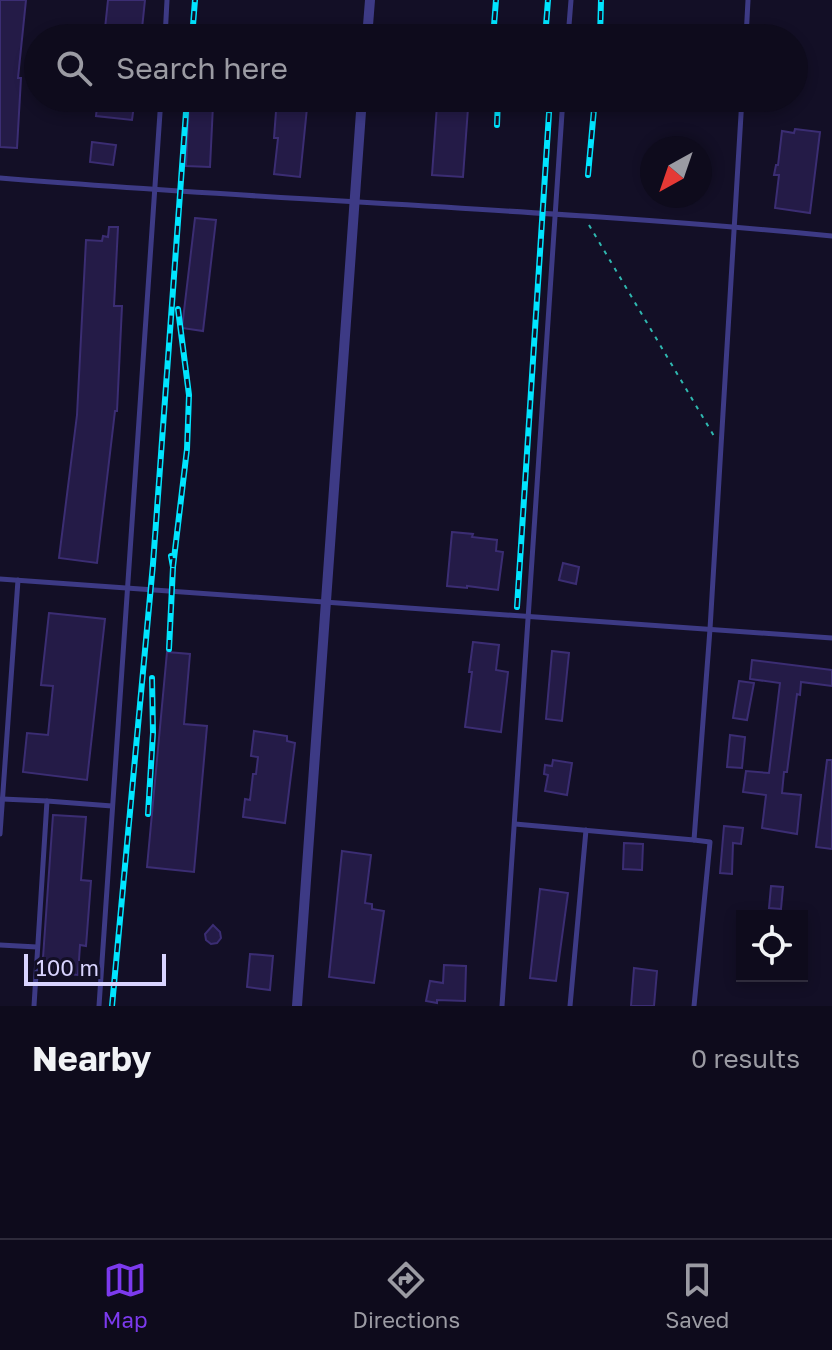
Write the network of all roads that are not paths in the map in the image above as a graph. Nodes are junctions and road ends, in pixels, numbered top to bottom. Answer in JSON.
{"nodes":[{"id":1,"x":167,"y":0,"type":"edge"},
{"id":2,"x":370,"y":0,"type":"edge"},
{"id":3,"x":571,"y":0,"type":"edge"},
{"id":4,"x":748,"y":0,"type":"edge"},
{"id":5,"x":166,"y":24,"type":"edge"},
{"id":6,"x":368,"y":24,"type":"edge"},
{"id":7,"x":569,"y":24,"type":"edge"},
{"id":8,"x":747,"y":24,"type":"edge"},
{"id":9,"x":160,"y":112,"type":"edge"},
{"id":10,"x":361,"y":112,"type":"edge"},
{"id":11,"x":562,"y":112,"type":"edge"},
{"id":12,"x":741,"y":112,"type":"edge"},
{"id":13,"x":0,"y":178,"type":"edge"},
{"id":14,"x":154,"y":191,"type":"junction"},
{"id":15,"x":354,"y":202,"type":"junction"},
{"id":16,"x":555,"y":215,"type":"junction"},
{"id":17,"x":734,"y":226,"type":"junction"},
{"id":18,"x":832,"y":236,"type":"edge"},
{"id":19,"x":0,"y":579,"type":"edge"},
{"id":20,"x":18,"y":580,"type":"junction"},
{"id":21,"x":127,"y":588,"type":"junction"},
{"id":22,"x":326,"y":602,"type":"junction"},
{"id":23,"x":529,"y":616,"type":"junction"},
{"id":24,"x":710,"y":629,"type":"junction"},
{"id":25,"x":832,"y":638,"type":"edge"},
{"id":26,"x":1,"y":799,"type":"edge"},
{"id":27,"x":47,"y":801,"type":"junction"},
{"id":28,"x":112,"y":806,"type":"junction"},
{"id":29,"x":515,"y":824,"type":"junction"},
{"id":30,"x":586,"y":830,"type":"junction"},
{"id":31,"x":0,"y":834,"type":"edge"},
{"id":32,"x":694,"y":840,"type":"junction"},
{"id":33,"x":0,"y":945,"type":"edge"},
{"id":34,"x":37,"y":947,"type":"junction"},
{"id":35,"x":34,"y":1006,"type":"edge"},
{"id":36,"x":99,"y":1006,"type":"edge"},
{"id":37,"x":297,"y":1006,"type":"edge"},
{"id":38,"x":502,"y":1006,"type":"edge"},
{"id":39,"x":570,"y":1006,"type":"edge"},
{"id":40,"x":694,"y":1006,"type":"edge"}],
"edges":[{"from":1,"to":5,"type":"lane"},
{"from":2,"to":6,"type":"street"},
{"from":3,"to":7,"type":"lane"},
{"from":4,"to":8,"type":"lane"},
{"from":9,"to":14,"type":"lane"},
{"from":10,"to":15,"type":"street"},
{"from":11,"to":16,"type":"lane"},
{"from":12,"to":17,"type":"lane"},
{"from":13,"to":14,"type":"lane"},
{"from":14,"to":15,"type":"lane"},
{"from":14,"to":21,"type":"lane"},
{"from":15,"to":16,"type":"lane"},
{"from":15,"to":22,"type":"street"},
{"from":16,"to":17,"type":"lane"},
{"from":16,"to":23,"type":"lane"},
{"from":17,"to":18,"type":"lane"},
{"from":17,"to":24,"type":"lane"},
{"from":19,"to":20,"type":"lane"},
{"from":20,"to":21,"type":"lane"},
{"from":20,"to":26,"type":"lane"},
{"from":21,"to":22,"type":"lane"},
{"from":21,"to":28,"type":"lane"},
{"from":22,"to":23,"type":"lane"},
{"from":22,"to":37,"type":"street"},
{"from":23,"to":24,"type":"lane"},
{"from":23,"to":29,"type":"lane"},
{"from":24,"to":25,"type":"lane"},
{"from":24,"to":32,"type":"lane"},
{"from":26,"to":27,"type":"lane"},
{"from":26,"to":31,"type":"lane"},
{"from":27,"to":28,"type":"lane"},
{"from":27,"to":34,"type":"lane"},
{"from":28,"to":36,"type":"lane"},
{"from":29,"to":30,"type":"lane"},
{"from":29,"to":38,"type":"lane"},
{"from":30,"to":32,"type":"lane"},
{"from":30,"to":39,"type":"lane"},
{"from":32,"to":40,"type":"lane"},
{"from":33,"to":34,"type":"lane"},
{"from":34,"to":35,"type":"lane"}]}
